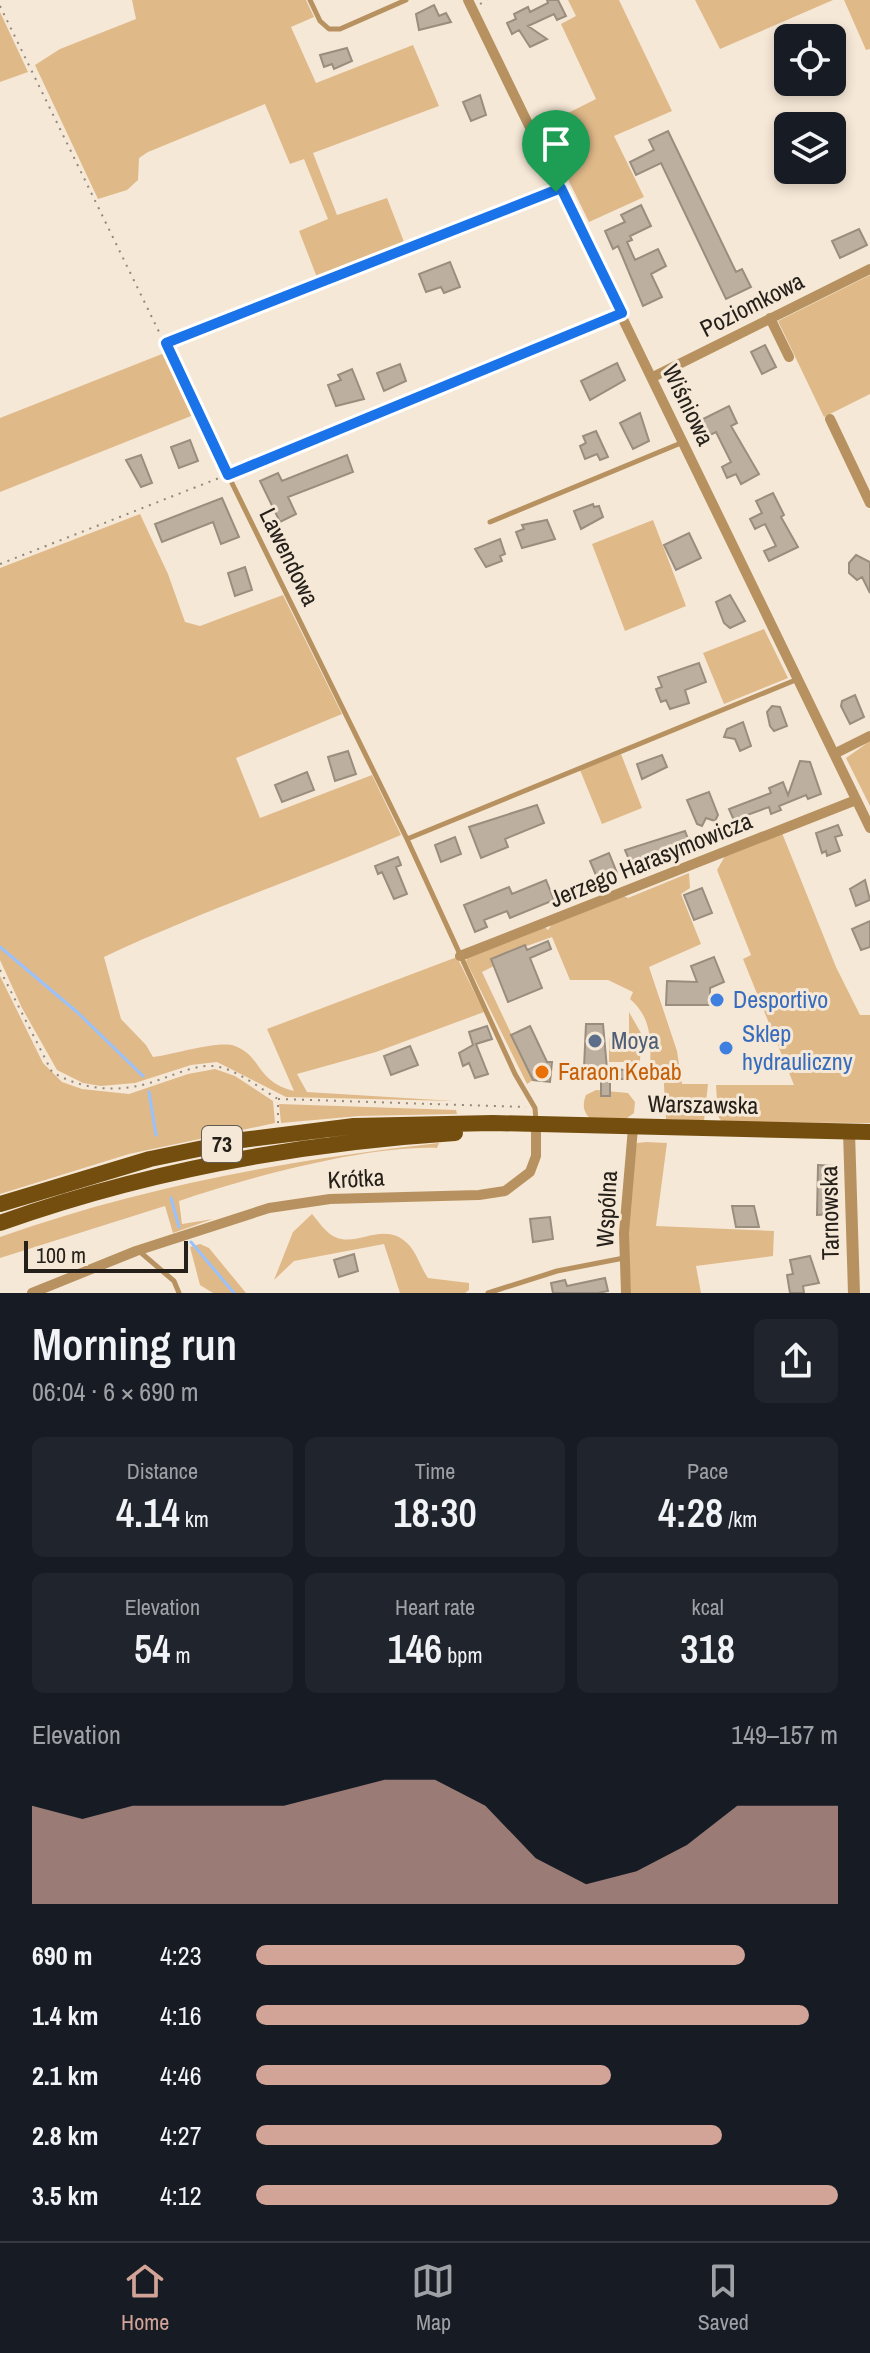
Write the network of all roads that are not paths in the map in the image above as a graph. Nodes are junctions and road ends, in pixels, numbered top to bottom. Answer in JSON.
{"nodes":[{"id":1,"x":310,"y":0,"type":"edge"},
{"id":2,"x":406,"y":0,"type":"edge"},
{"id":3,"x":468,"y":0,"type":"edge"},
{"id":4,"x":561,"y":188,"type":"junction"},
{"id":5,"x":503,"y":212,"type":"road end"},
{"id":6,"x":870,"y":269,"type":"edge"},
{"id":7,"x":622,"y":313,"type":"junction"},
{"id":8,"x":770,"y":318,"type":"junction"},
{"id":9,"x":789,"y":357,"type":"dead end"},
{"id":10,"x":653,"y":377,"type":"junction"},
{"id":11,"x":830,"y":419,"type":"dead end"},
{"id":12,"x":684,"y":442,"type":"junction"},
{"id":13,"x":870,"y":503,"type":"edge"},
{"id":14,"x":490,"y":522,"type":"dead end"},
{"id":15,"x":798,"y":679,"type":"junction"},
{"id":16,"x":870,"y":736,"type":"edge"},
{"id":17,"x":834,"y":754,"type":"junction"},
{"id":18,"x":856,"y":800,"type":"junction"},
{"id":19,"x":870,"y":828,"type":"edge"},
{"id":20,"x":407,"y":839,"type":"junction"},
{"id":21,"x":460,"y":956,"type":"junction"},
{"id":22,"x":536,"y":1126,"type":"junction"},
{"id":23,"x":633,"y":1128,"type":"junction"},
{"id":24,"x":849,"y":1132,"type":"junction"},
{"id":25,"x":870,"y":1132,"type":"edge"},
{"id":26,"x":0,"y":1204,"type":"edge"},
{"id":27,"x":0,"y":1223,"type":"edge"},
{"id":28,"x":138,"y":1251,"type":"junction"},
{"id":29,"x":624,"y":1258,"type":"junction"},
{"id":30,"x":32,"y":1293,"type":"edge"},
{"id":31,"x":179,"y":1293,"type":"edge"},
{"id":32,"x":488,"y":1293,"type":"edge"},
{"id":33,"x":626,"y":1293,"type":"edge"},
{"id":34,"x":854,"y":1293,"type":"edge"}],
"edges":[{"from":1,"to":2,"type":"lane"},
{"from":3,"to":4,"type":"street","name":"Wiśniowa"},
{"from":4,"to":5,"type":"lane"},
{"from":4,"to":7,"type":"street","name":"Wiśniowa"},
{"from":6,"to":8,"type":"street","name":"Poziomkowa"},
{"from":7,"to":10,"type":"street","name":"Wiśniowa"},
{"from":7,"to":20,"type":"lane","name":"Lawendowa"},
{"from":8,"to":9,"type":"street"},
{"from":8,"to":10,"type":"street","name":"Poziomkowa"},
{"from":10,"to":12,"type":"street","name":"Wiśniowa"},
{"from":11,"to":13,"type":"street"},
{"from":12,"to":14,"type":"lane"},
{"from":12,"to":15,"type":"street","name":"Wiśniowa"},
{"from":15,"to":17,"type":"street","name":"Wiśniowa"},
{"from":15,"to":20,"type":"lane"},
{"from":16,"to":17,"type":"street"},
{"from":17,"to":18,"type":"street","name":"Wiśniowa"},
{"from":18,"to":19,"type":"street","name":"Wiśniowa"},
{"from":18,"to":21,"type":"street","name":"Jerzego Harasymowicza"},
{"from":20,"to":21,"type":"lane","name":"Lawendowa"},
{"from":21,"to":22,"type":"lane","name":"Lawendowa"},
{"from":22,"to":23,"type":"main road","name":"Warszawska","number":"73"},
{"from":22,"to":26,"type":"main road","number":"73"},
{"from":22,"to":27,"type":"main road","number":"73"},
{"from":22,"to":28,"type":"street","name":"Krótka"},
{"from":23,"to":24,"type":"main road","name":"Warszawska","number":"73"},
{"from":23,"to":29,"type":"street","name":"Wspólna"},
{"from":24,"to":25,"type":"main road","name":"Warszawska","number":"73"},
{"from":24,"to":34,"type":"street","name":"Tarnowska"},
{"from":28,"to":30,"type":"street","name":"Krótka"},
{"from":28,"to":31,"type":"lane"},
{"from":29,"to":32,"type":"lane"},
{"from":29,"to":33,"type":"street","name":"Wspólna"}]}
